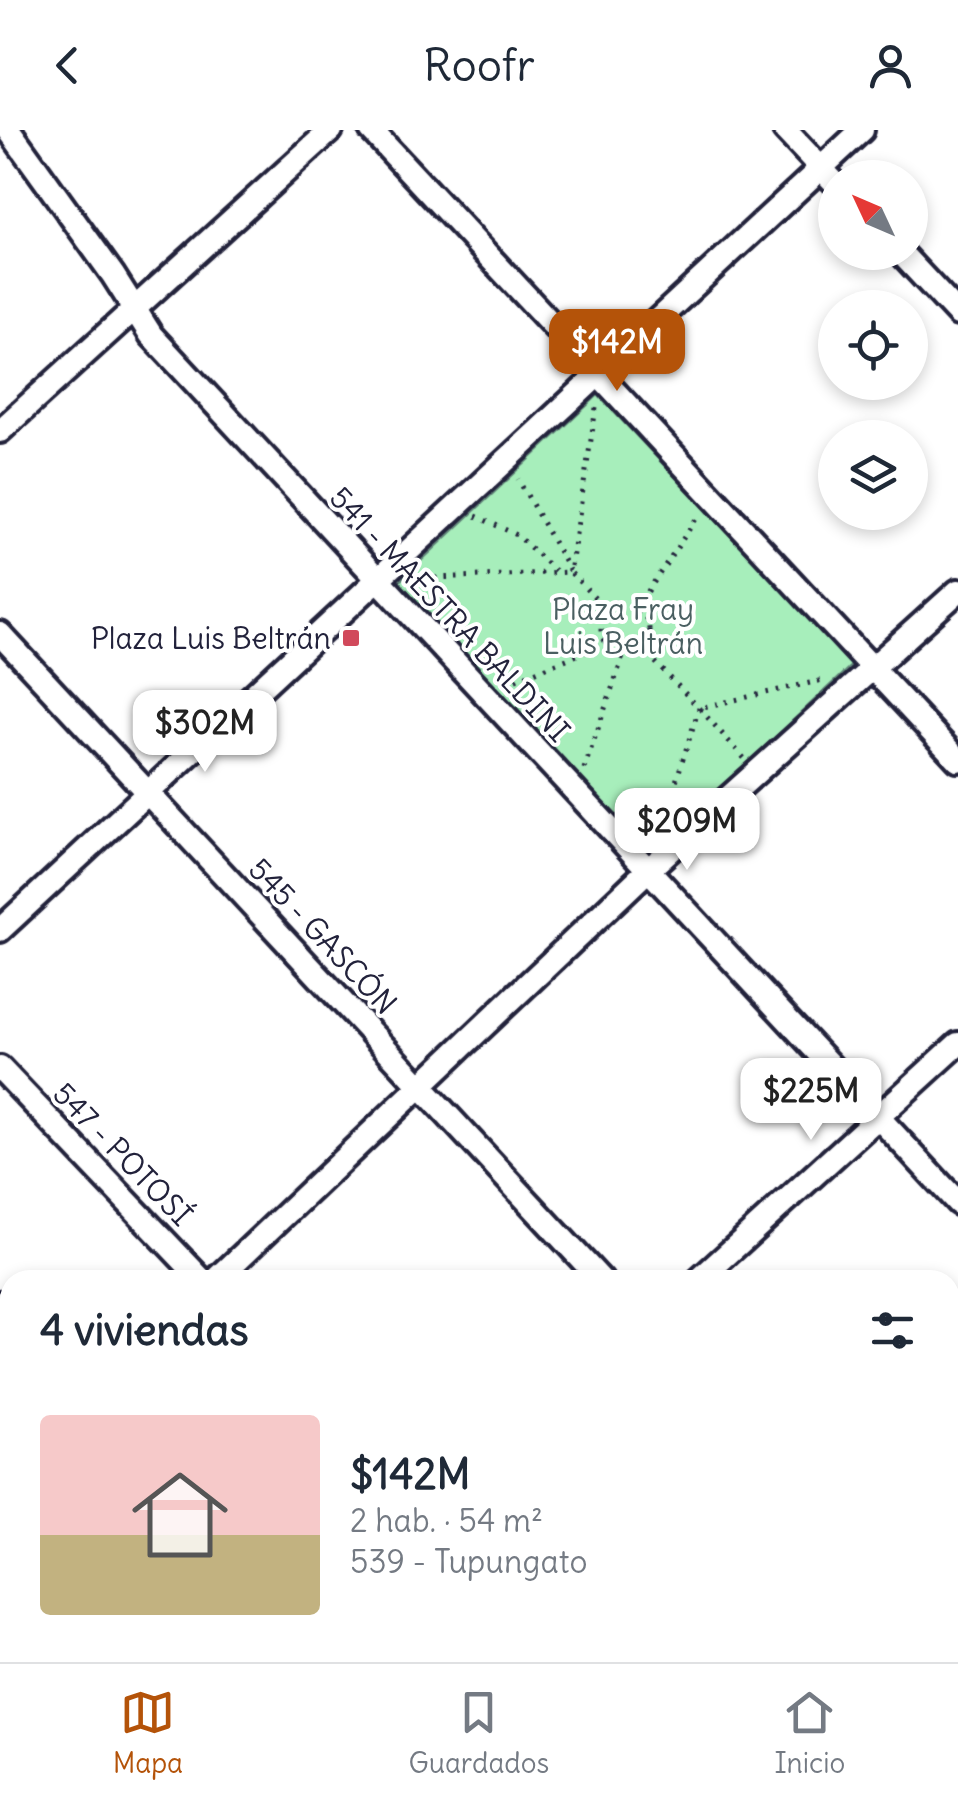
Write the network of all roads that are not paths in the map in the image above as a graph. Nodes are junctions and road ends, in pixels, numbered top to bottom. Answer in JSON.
{"nodes":[{"id":1,"x":9,"y":130,"type":"edge"},
{"id":2,"x":332,"y":130,"type":"edge"},
{"id":3,"x":371,"y":130,"type":"edge"},
{"id":4,"x":785,"y":130,"type":"edge"},
{"id":5,"x":862,"y":130,"type":"edge"},
{"id":6,"x":839,"y":160,"type":"edge"},
{"id":7,"x":818,"y":165,"type":"edge"},
{"id":8,"x":818,"y":184,"type":"edge"},
{"id":9,"x":917,"y":270,"type":"edge"},
{"id":10,"x":134,"y":312,"type":"junction"},
{"id":11,"x":958,"y":314,"type":"edge"},
{"id":12,"x":601,"y":373,"type":"junction"},
{"id":13,"x":0,"y":431,"type":"edge"},
{"id":14,"x":376,"y":581,"type":"junction"},
{"id":15,"x":958,"y":591,"type":"edge"},
{"id":16,"x":0,"y":634,"type":"edge"},
{"id":17,"x":874,"y":668,"type":"junction"},
{"id":18,"x":958,"y":760,"type":"edge"},
{"id":19,"x":148,"y":793,"type":"junction"},
{"id":20,"x":648,"y":870,"type":"junction"},
{"id":21,"x":0,"y":930,"type":"edge"},
{"id":22,"x":958,"y":1044,"type":"edge"},
{"id":23,"x":0,"y":1068,"type":"edge"},
{"id":24,"x":422,"y":1087,"type":"junction"},
{"id":25,"x":878,"y":1118,"type":"junction"},
{"id":26,"x":958,"y":1203,"type":"edge"},
{"id":27,"x":192,"y":1270,"type":"edge"},
{"id":28,"x":227,"y":1270,"type":"edge"},
{"id":29,"x":592,"y":1270,"type":"edge"},
{"id":30,"x":710,"y":1270,"type":"edge"}],
"edges":[{"from":1,"to":10,"type":"street","name":"541 - MAESTRA BALDINI"},
{"from":2,"to":10,"type":"street"},
{"from":3,"to":12,"type":"street"},
{"from":4,"to":7,"type":"street"},
{"from":5,"to":6,"type":"street"},
{"from":8,"to":12,"type":"street"},
{"from":9,"to":11,"type":"street"},
{"from":10,"to":13,"type":"street"},
{"from":10,"to":14,"type":"street","name":"541 - MAESTRA BALDINI"},
{"from":12,"to":14,"type":"street"},
{"from":12,"to":17,"type":"street"},
{"from":14,"to":19,"type":"street"},
{"from":14,"to":20,"type":"street","name":"541 - MAESTRA BALDINI"},
{"from":15,"to":17,"type":"street"},
{"from":16,"to":19,"type":"street","name":"545 - GASCÓN"},
{"from":17,"to":18,"type":"street"},
{"from":17,"to":20,"type":"street"},
{"from":19,"to":21,"type":"street"},
{"from":19,"to":24,"type":"street","name":"545 - GASCÓN"},
{"from":20,"to":24,"type":"street"},
{"from":20,"to":25,"type":"street","name":"541 - MAESTRA BALDINI"},
{"from":22,"to":25,"type":"street"},
{"from":23,"to":27,"type":"street","name":"547 - POTOSÍ"},
{"from":24,"to":28,"type":"street"},
{"from":24,"to":29,"type":"street","name":"545 - GASCÓN"},
{"from":25,"to":26,"type":"street","name":"541 - MAESTRA BALDINI"},
{"from":25,"to":30,"type":"street"}]}
